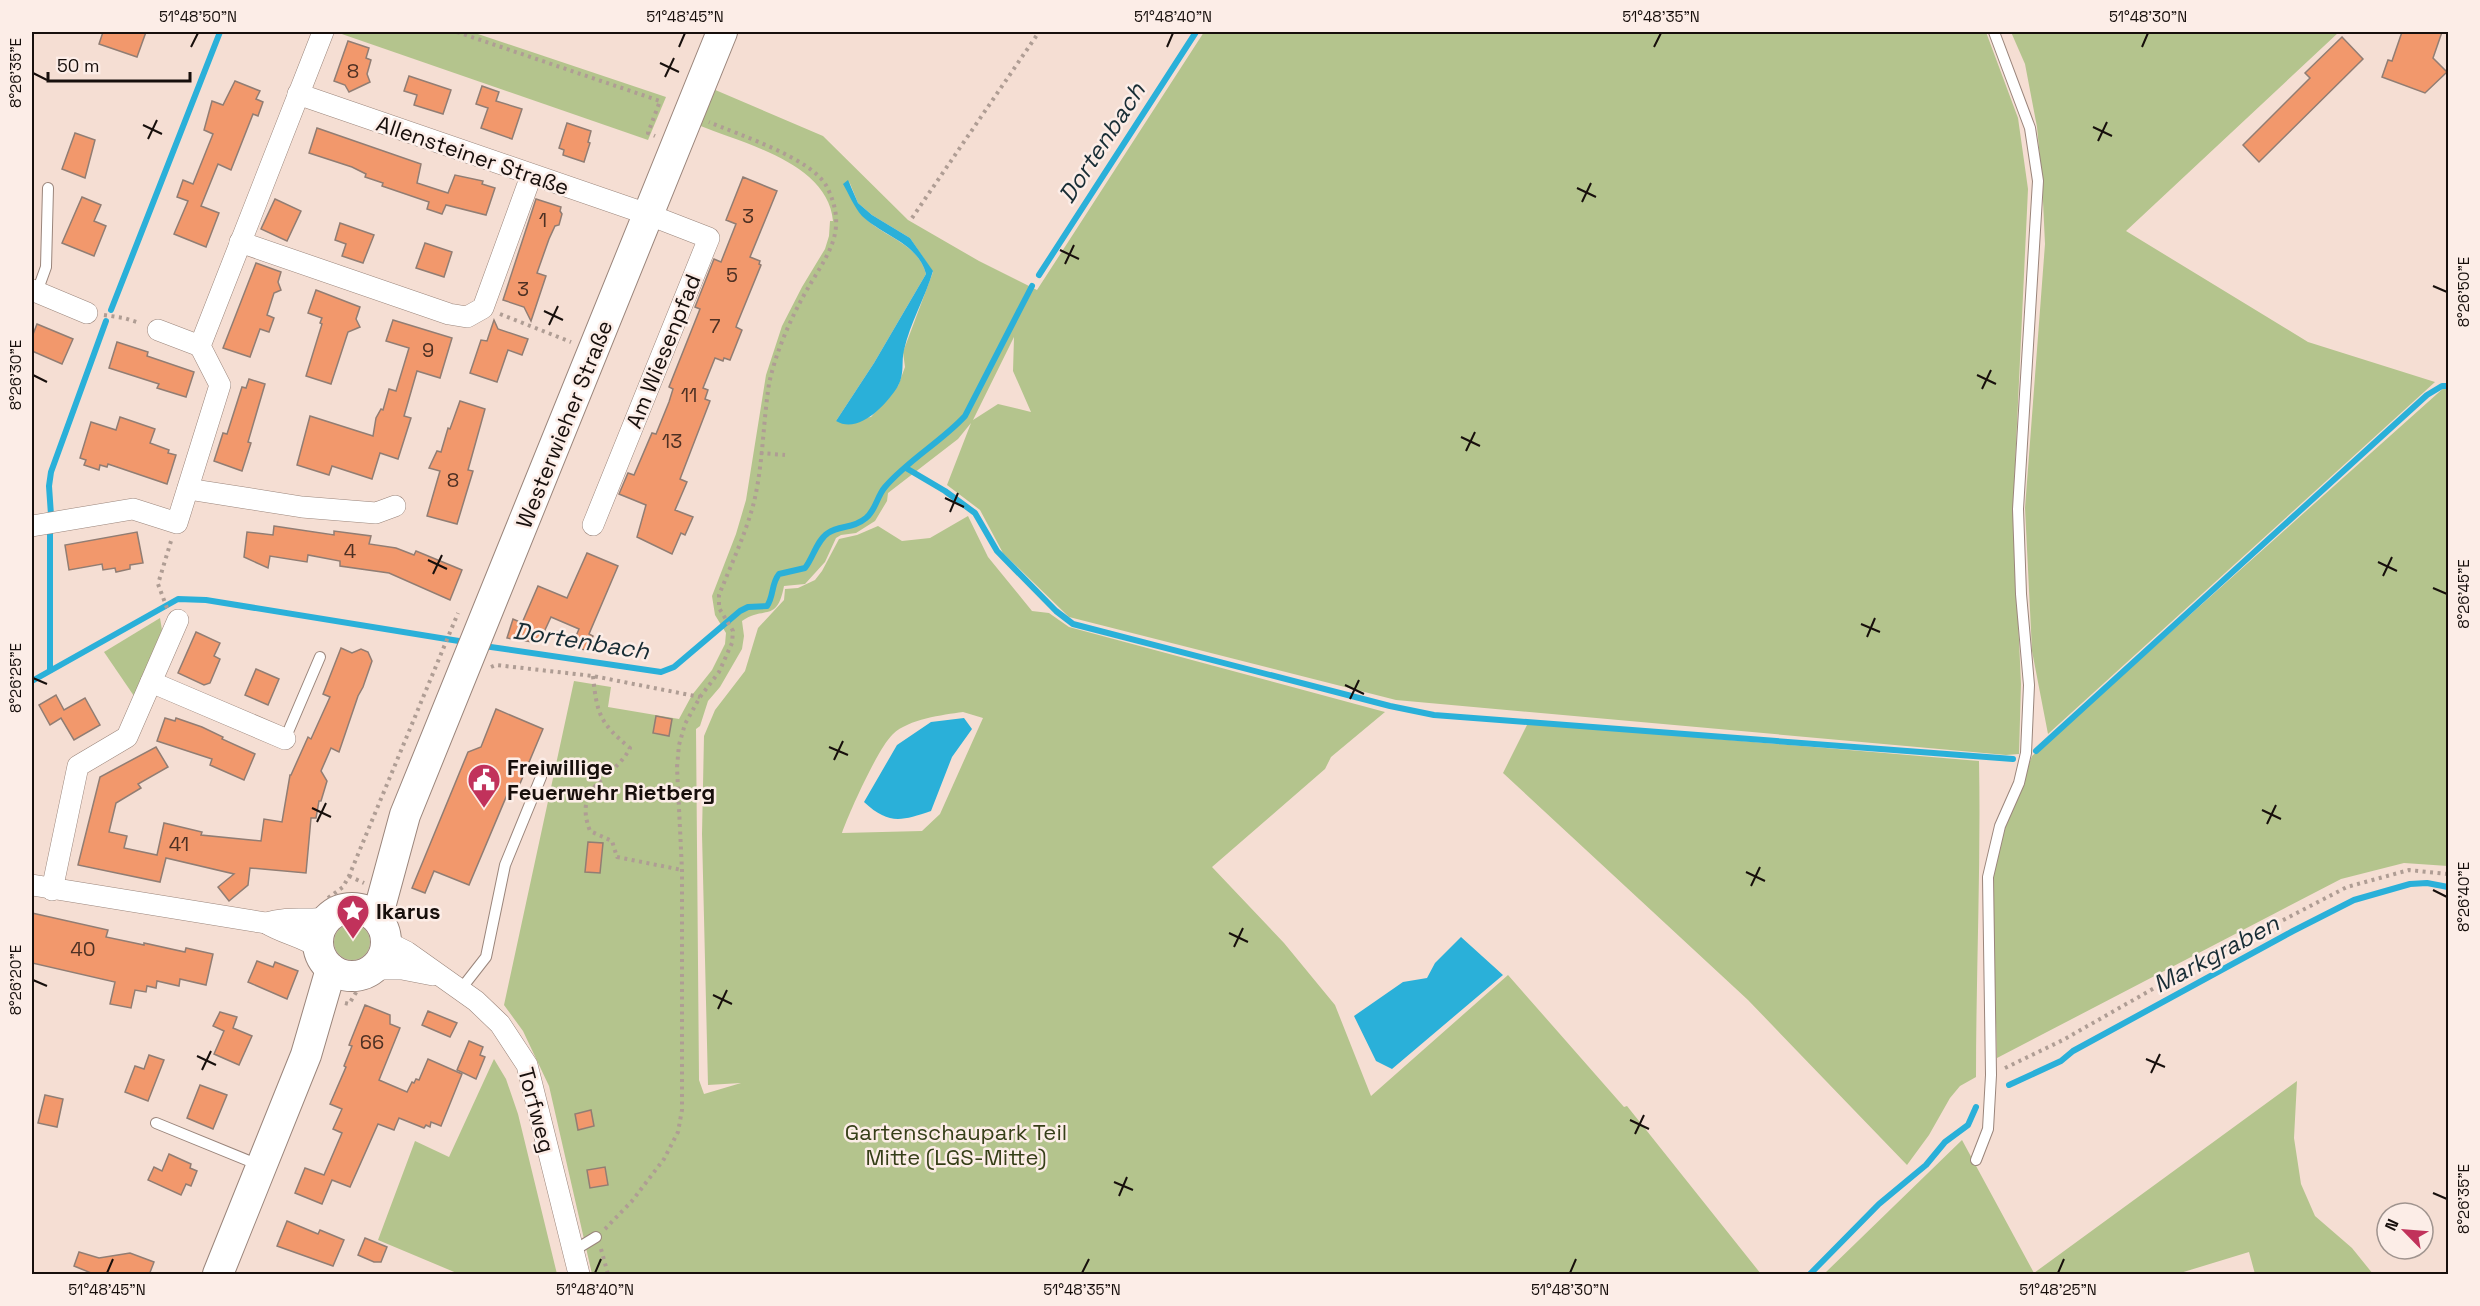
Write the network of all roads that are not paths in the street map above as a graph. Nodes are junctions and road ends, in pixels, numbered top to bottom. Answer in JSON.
{"nodes":[{"id":1,"x":323,"y":32,"type":"edge"},
{"id":2,"x":722,"y":32,"type":"edge"},
{"id":3,"x":1994,"y":32,"type":"edge"},
{"id":4,"x":298,"y":94,"type":"junction"},
{"id":5,"x":531,"y":176,"type":"junction"},
{"id":6,"x":48,"y":188,"type":"dead end"},
{"id":7,"x":647,"y":214,"type":"junction"},
{"id":8,"x":240,"y":242,"type":"junction"},
{"id":9,"x":34,"y":291,"type":"edge"},
{"id":10,"x":87,"y":313,"type":"road end"},
{"id":11,"x":158,"y":330,"type":"road end"},
{"id":12,"x":200,"y":346,"type":"junction"},
{"id":13,"x":188,"y":489,"type":"junction"},
{"id":14,"x":395,"y":506,"type":"dead end"},
{"id":15,"x":593,"y":525,"type":"dead end"},
{"id":16,"x":32,"y":526,"type":"edge"},
{"id":17,"x":178,"y":620,"type":"dead end"},
{"id":18,"x":320,"y":657,"type":"dead end"},
{"id":19,"x":152,"y":682,"type":"junction"},
{"id":20,"x":285,"y":739,"type":"joint"},
{"id":21,"x":541,"y":777,"type":"dead end"},
{"id":22,"x":42,"y":887,"type":"edge"},
{"id":23,"x":266,"y":923,"type":"junction"},
{"id":24,"x":353,"y":944,"type":"junction"},
{"id":25,"x":442,"y":977,"type":"junction"},
{"id":26,"x":461,"y":990,"type":"junction"},
{"id":27,"x":156,"y":1124,"type":"dead end"},
{"id":28,"x":1976,"y":1160,"type":"dead end"},
{"id":29,"x":262,"y":1166,"type":"junction"},
{"id":30,"x":596,"y":1237,"type":"road end"},
{"id":31,"x":573,"y":1251,"type":"junction"},
{"id":32,"x":218,"y":1275,"type":"edge"},
{"id":33,"x":579,"y":1275,"type":"edge"}],
"edges":[{"from":1,"to":4,"type":"street"},
{"from":2,"to":7,"type":"main road","name":"Westerwieher Straße"},
{"from":3,"to":28,"type":"lane"},
{"from":4,"to":5,"type":"street","name":"Allensteiner Straße"},
{"from":4,"to":8,"type":"street"},
{"from":5,"to":7,"type":"street","name":"Allensteiner Straße"},
{"from":5,"to":8,"type":"street"},
{"from":6,"to":9,"type":"lane"},
{"from":7,"to":15,"type":"street","name":"Am Wiesenpfad"},
{"from":7,"to":24,"type":"main road","name":"Westerwieher Straße"},
{"from":8,"to":12,"type":"street"},
{"from":9,"to":10,"type":"street"},
{"from":11,"to":12,"type":"street"},
{"from":12,"to":13,"type":"street"},
{"from":13,"to":14,"type":"street"},
{"from":13,"to":16,"type":"street"},
{"from":17,"to":19,"type":"street"},
{"from":18,"to":20,"type":"lane"},
{"from":19,"to":20,"type":"street"},
{"from":19,"to":22,"type":"street"},
{"from":21,"to":26,"type":"lane"},
{"from":22,"to":23,"type":"street"},
{"from":23,"to":24,"type":"street"},
{"from":23,"to":24,"type":"street"},
{"from":24,"to":25,"type":"street","name":"Torfweg"},
{"from":24,"to":25,"type":"street","name":"Torfweg"},
{"from":24,"to":29,"type":"main road","name":"Westerwieher Straße"},
{"from":25,"to":26,"type":"street","name":"Torfweg"},
{"from":26,"to":31,"type":"street","name":"Torfweg"},
{"from":27,"to":29,"type":"lane"},
{"from":29,"to":32,"type":"main road","name":"Westerwieher Straße"},
{"from":30,"to":31,"type":"lane"},
{"from":31,"to":33,"type":"street","name":"Torfweg"}]}
